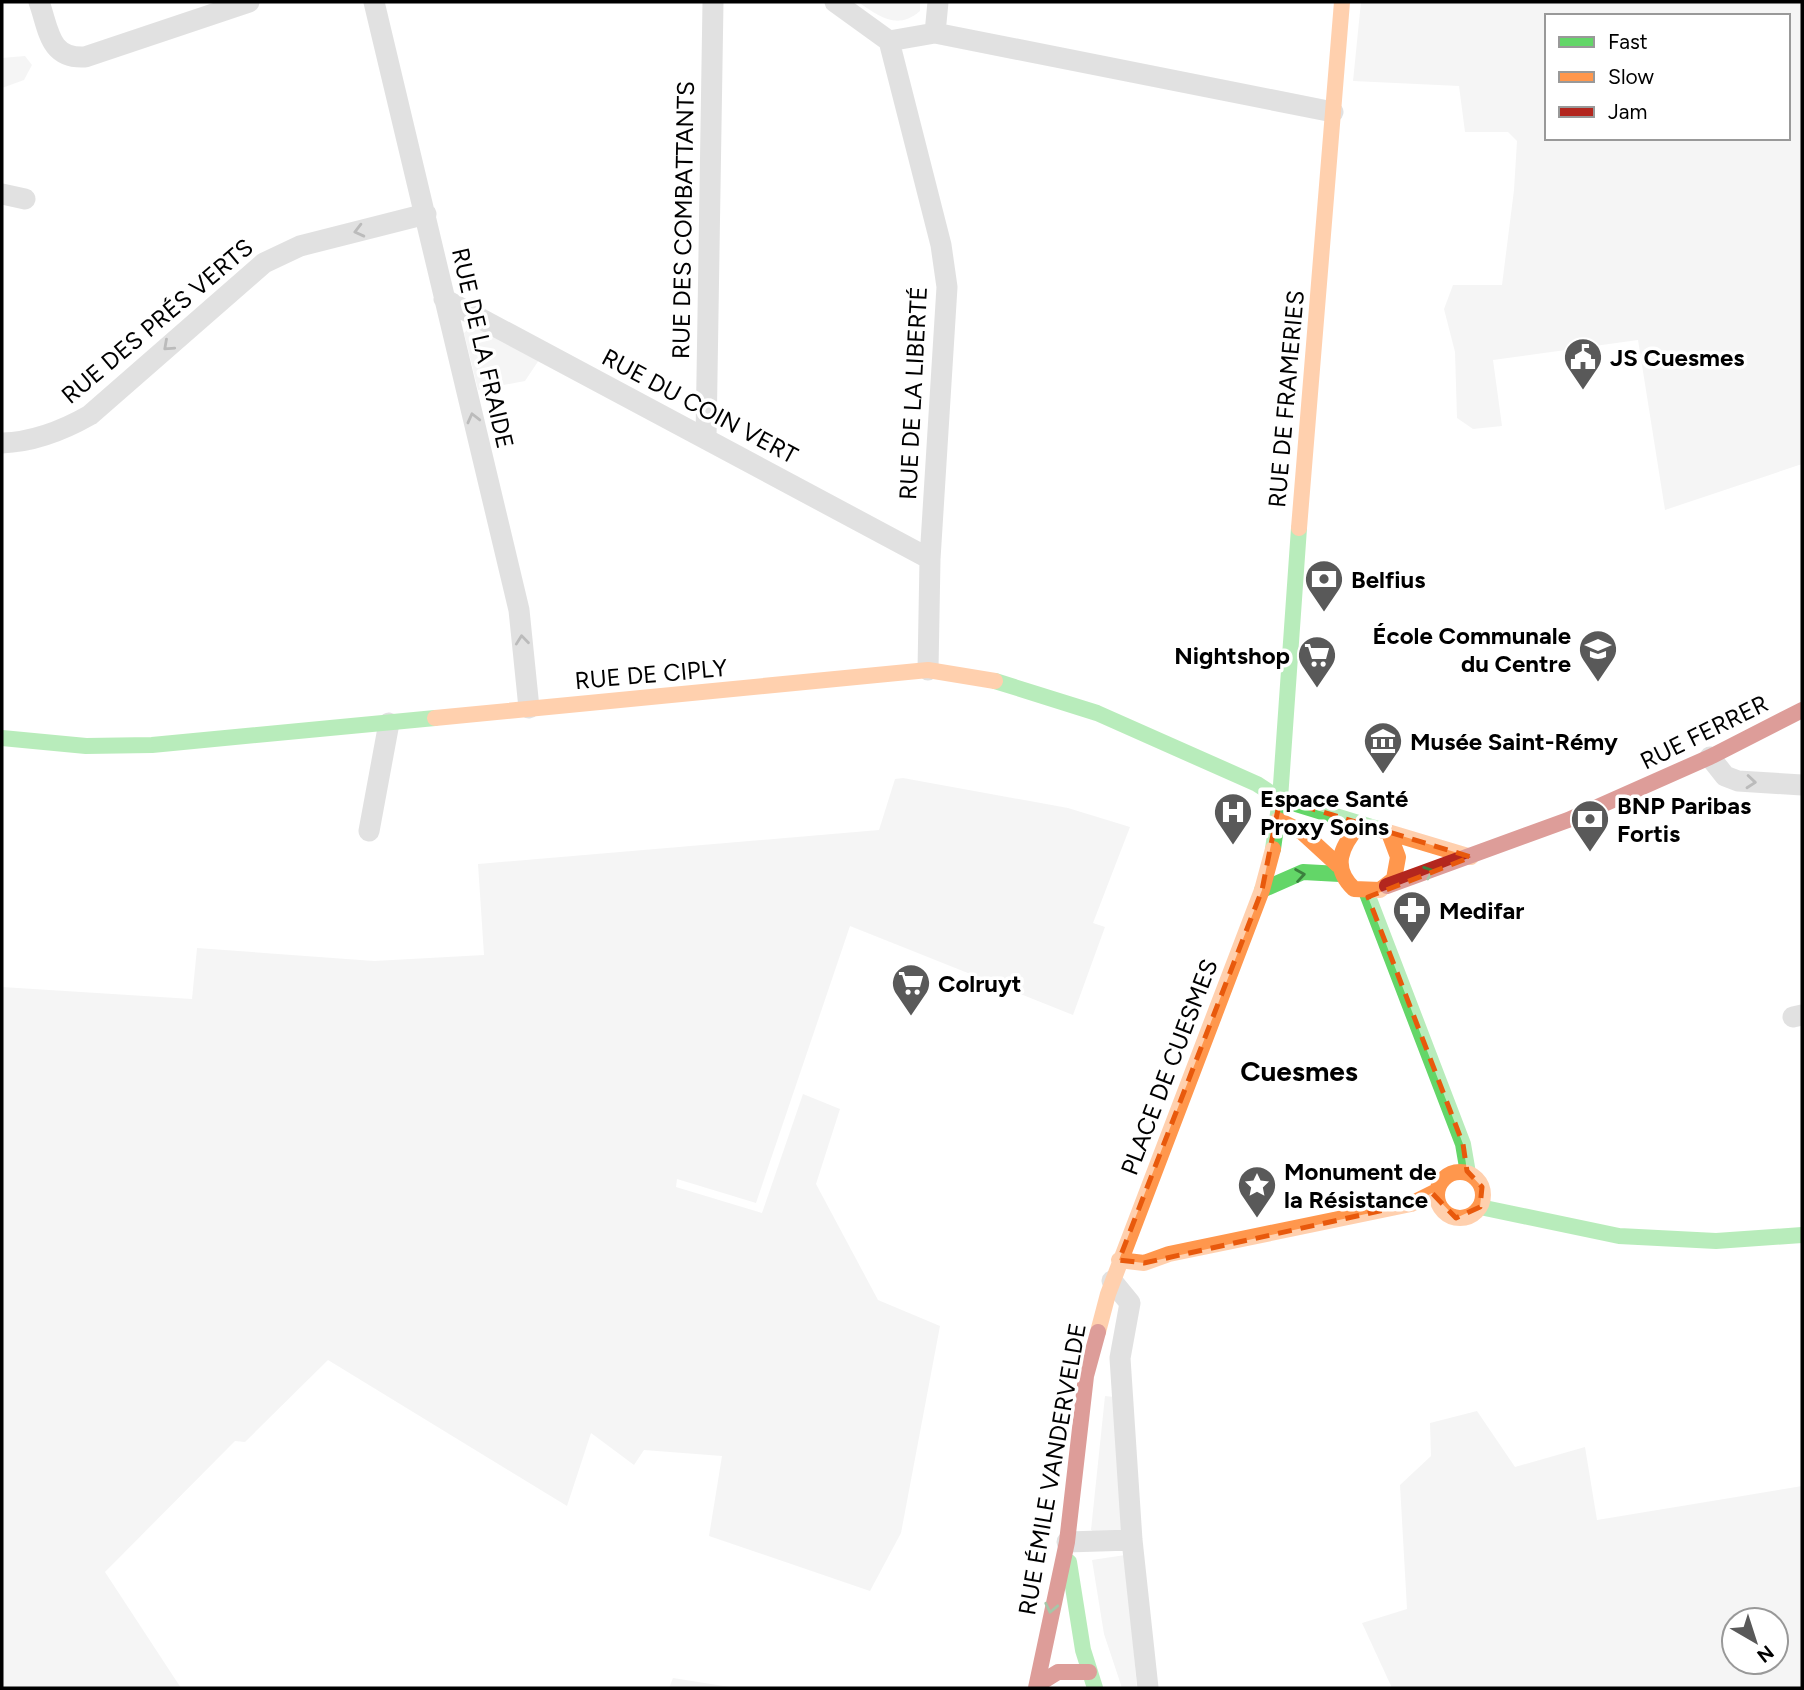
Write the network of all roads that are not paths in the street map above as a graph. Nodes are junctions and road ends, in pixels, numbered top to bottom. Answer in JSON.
{"nodes":[{"id":1,"x":39,"y":2,"type":"edge"},
{"id":2,"x":249,"y":2,"type":"edge"},
{"id":3,"x":374,"y":2,"type":"edge"},
{"id":4,"x":713,"y":2,"type":"edge"},
{"id":5,"x":835,"y":2,"type":"edge"},
{"id":6,"x":937,"y":2,"type":"edge"},
{"id":7,"x":1342,"y":2,"type":"edge"},
{"id":8,"x":935,"y":33,"type":"junction"},
{"id":9,"x":889,"y":41,"type":"junction"},
{"id":10,"x":1333,"y":112,"type":"junction"},
{"id":11,"x":2,"y":194,"type":"edge"},
{"id":12,"x":24,"y":199,"type":"dead end"},
{"id":13,"x":426,"y":214,"type":"junction"},
{"id":14,"x":444,"y":299,"type":"junction"},
{"id":15,"x":706,"y":439,"type":"junction"},
{"id":16,"x":2,"y":443,"type":"edge"},
{"id":17,"x":930,"y":559,"type":"junction"},
{"id":18,"x":928,"y":670,"type":"junction"},
{"id":19,"x":529,"y":708,"type":"junction"},
{"id":20,"x":1802,"y":710,"type":"edge"},
{"id":21,"x":389,"y":723,"type":"junction"},
{"id":22,"x":2,"y":738,"type":"edge"},
{"id":23,"x":1710,"y":757,"type":"junction"},
{"id":24,"x":1802,"y":785,"type":"edge"},
{"id":25,"x":1280,"y":799,"type":"junction"},
{"id":26,"x":1278,"y":820,"type":"junction"},
{"id":27,"x":1359,"y":825,"type":"junction"},
{"id":28,"x":369,"y":831,"type":"dead end"},
{"id":29,"x":1390,"y":833,"type":"junction"},
{"id":30,"x":1471,"y":857,"type":"junction"},
{"id":31,"x":1339,"y":869,"type":"junction"},
{"id":32,"x":1387,"y":886,"type":"junction"},
{"id":33,"x":1262,"y":890,"type":"junction"},
{"id":34,"x":1366,"y":891,"type":"junction"},
{"id":35,"x":1468,"y":1173,"type":"junction"},
{"id":36,"x":1437,"y":1191,"type":"junction"},
{"id":37,"x":1411,"y":1204,"type":"junction"},
{"id":38,"x":1480,"y":1207,"type":"junction"},
{"id":39,"x":1441,"y":1209,"type":"junction"},
{"id":40,"x":1130,"y":1228,"type":"junction"},
{"id":41,"x":1802,"y":1235,"type":"edge"},
{"id":42,"x":1169,"y":1254,"type":"junction"},
{"id":43,"x":1116,"y":1270,"type":"junction"},
{"id":44,"x":1132,"y":1540,"type":"junction"},
{"id":45,"x":1068,"y":1542,"type":"junction"},
{"id":46,"x":1089,"y":1672,"type":"junction"},
{"id":47,"x":1036,"y":1687,"type":"edge"},
{"id":48,"x":1076,"y":1688,"type":"edge"},
{"id":49,"x":1096,"y":1688,"type":"edge"},
{"id":50,"x":1148,"y":1688,"type":"edge"}],
"edges":[{"from":1,"to":2,"type":"street"},
{"from":3,"to":13,"type":"street","name":"RUE DE LA FRAIDE"},
{"from":4,"to":15,"type":"street","name":"RUE DES COMBATTANTS"},
{"from":5,"to":9,"type":"street"},
{"from":6,"to":8,"type":"street"},
{"from":7,"to":10,"type":"street","name":"RUE DE FRAMERIES"},
{"from":8,"to":9,"type":"street"},
{"from":8,"to":10,"type":"street"},
{"from":9,"to":17,"type":"street","name":"RUE DE LA LIBERTÉ"},
{"from":10,"to":25,"type":"street","name":"RUE DE FRAMERIES"},
{"from":11,"to":12,"type":"street"},
{"from":13,"to":14,"type":"street","name":"RUE DE LA FRAIDE"},
{"from":13,"to":16,"type":"street","name":"RUE DES PRÉS VERTS","one_way":true},
{"from":14,"to":15,"type":"street","name":"RUE DU COIN VERT"},
{"from":19,"to":14,"type":"street","name":"RUE DE LA FRAIDE","one_way":true},
{"from":15,"to":17,"type":"street","name":"RUE DU COIN VERT"},
{"from":17,"to":18,"type":"street","name":"RUE DE LA LIBERTÉ"},
{"from":18,"to":19,"type":"street","name":"RUE DE CIPLY"},
{"from":18,"to":25,"type":"street","name":"RUE DE CIPLY"},
{"from":19,"to":21,"type":"street","name":"RUE DE CIPLY"},
{"from":20,"to":23,"type":"street","name":"RUE FERRER"},
{"from":21,"to":22,"type":"street","name":"RUE DE CIPLY"},
{"from":21,"to":28,"type":"street"},
{"from":23,"to":24,"type":"street","one_way":true},
{"from":23,"to":30,"type":"street","name":"RUE FERRER"},
{"from":25,"to":26,"type":"street","name":"PLACE DE CUESMES"},
{"from":25,"to":27,"type":"street"},
{"from":26,"to":31,"type":"street"},
{"from":26,"to":33,"type":"street","name":"PLACE DE CUESMES"},
{"from":27,"to":29,"type":"street"},
{"from":27,"to":31,"type":"street"},
{"from":29,"to":30,"type":"street"},
{"from":29,"to":32,"type":"street"},
{"from":32,"to":30,"type":"street","name":"RUE FERRER","one_way":true},
{"from":33,"to":31,"type":"street","one_way":true},
{"from":31,"to":34,"type":"street"},
{"from":32,"to":34,"type":"street"},
{"from":33,"to":40,"type":"street","name":"PLACE DE CUESMES"},
{"from":34,"to":35,"type":"street"},
{"from":35,"to":36,"type":"street"},
{"from":35,"to":38,"type":"street"},
{"from":36,"to":37,"type":"street"},
{"from":36,"to":39,"type":"street"},
{"from":37,"to":39,"type":"street"},
{"from":37,"to":42,"type":"street"},
{"from":38,"to":39,"type":"street"},
{"from":38,"to":41,"type":"street"},
{"from":40,"to":42,"type":"street"},
{"from":40,"to":43,"type":"street","name":"PLACE DE CUESMES"},
{"from":42,"to":43,"type":"street"},
{"from":43,"to":44,"type":"street"},
{"from":43,"to":45,"type":"street","name":"RUE ÉMILE VANDERVELDE"},
{"from":44,"to":45,"type":"street"},
{"from":44,"to":50,"type":"street"},
{"from":45,"to":46,"type":"street"},
{"from":45,"to":47,"type":"street","name":"RUE ÉMILE VANDERVELDE","one_way":true},
{"from":46,"to":47,"type":"street"},
{"from":46,"to":48,"type":"street"},
{"from":46,"to":49,"type":"street"}]}
